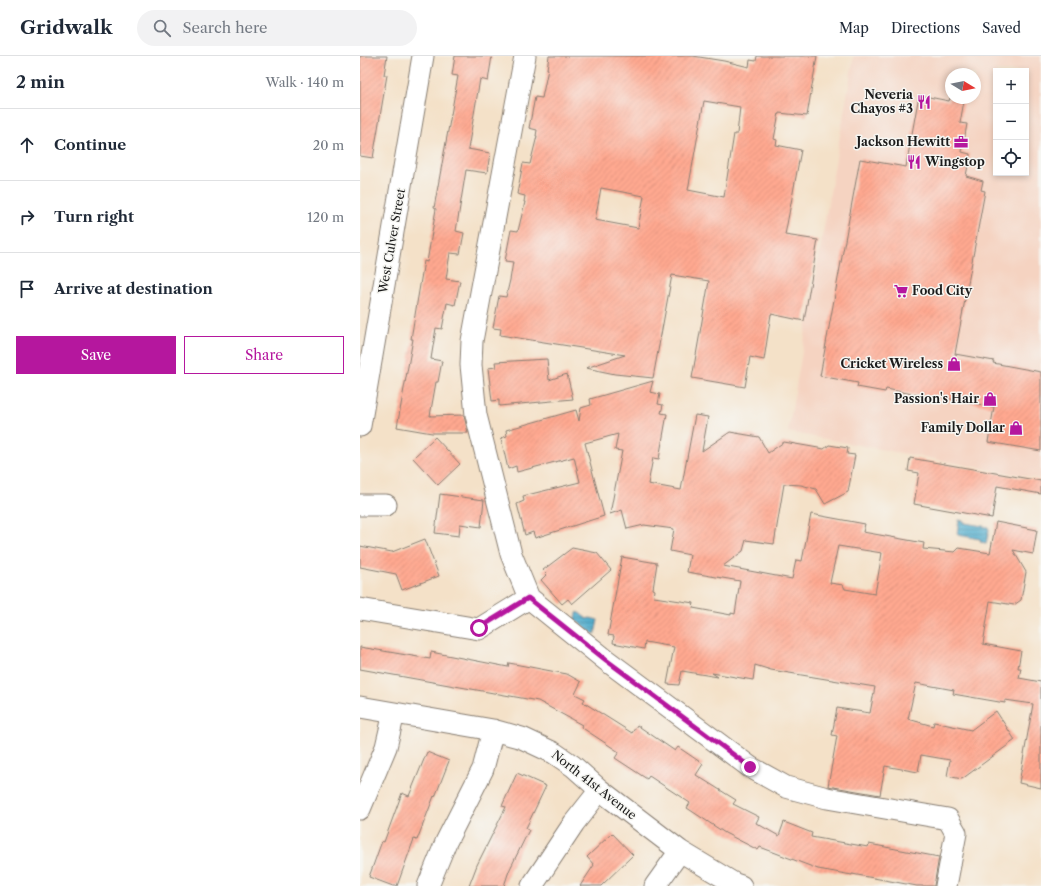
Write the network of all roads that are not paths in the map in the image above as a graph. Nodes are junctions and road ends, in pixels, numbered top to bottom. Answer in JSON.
{"nodes":[{"id":1,"x":423,"y":56,"type":"edge"},
{"id":2,"x":525,"y":56,"type":"edge"},
{"id":3,"x":360,"y":426,"type":"edge"},
{"id":4,"x":360,"y":505,"type":"edge"},
{"id":5,"x":386,"y":505,"type":"dead end"},
{"id":6,"x":528,"y":598,"type":"junction"},
{"id":7,"x":360,"y":609,"type":"edge"},
{"id":8,"x":360,"y":707,"type":"edge"},
{"id":9,"x":394,"y":712,"type":"junction"},
{"id":10,"x":493,"y":730,"type":"junction"},
{"id":11,"x":600,"y":790,"type":"junction"},
{"id":12,"x":360,"y":809,"type":"edge"},
{"id":13,"x":680,"y":851,"type":"junction"},
{"id":14,"x":736,"y":885,"type":"edge"},
{"id":15,"x":428,"y":886,"type":"edge"},
{"id":16,"x":532,"y":886,"type":"edge"},
{"id":17,"x":655,"y":886,"type":"edge"},
{"id":18,"x":946,"y":886,"type":"edge"}],
"edges":[{"from":1,"to":3,"type":"street","name":"West Culver Street"},
{"from":2,"to":6,"type":"street"},
{"from":4,"to":5,"type":"street"},
{"from":6,"to":7,"type":"street"},
{"from":6,"to":18,"type":"street"},
{"from":8,"to":9,"type":"street","name":"North 41st Avenue"},
{"from":9,"to":10,"type":"street","name":"North 41st Avenue"},
{"from":9,"to":12,"type":"street"},
{"from":10,"to":11,"type":"street","name":"North 41st Avenue"},
{"from":10,"to":15,"type":"street"},
{"from":11,"to":13,"type":"street","name":"North 41st Avenue"},
{"from":11,"to":16,"type":"street"},
{"from":13,"to":14,"type":"street","name":"North 41st Avenue"},
{"from":13,"to":17,"type":"street"}]}
